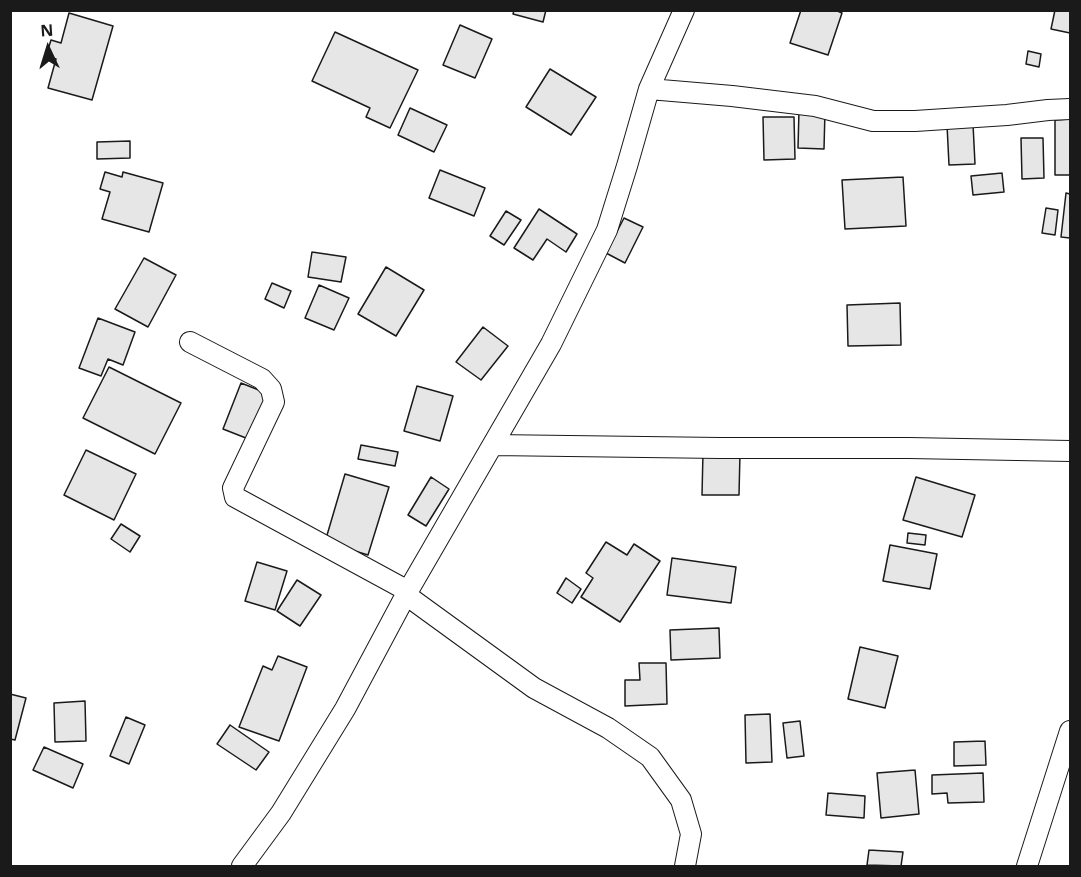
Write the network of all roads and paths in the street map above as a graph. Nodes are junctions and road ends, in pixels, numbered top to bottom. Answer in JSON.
{"nodes":[{"id":1,"x":684,"y":10,"type":"edge"},
{"id":2,"x":648,"y":89,"type":"junction"},
{"id":3,"x":1071,"y":109,"type":"edge"},
{"id":4,"x":190,"y":342,"type":"dead end"},
{"id":5,"x":493,"y":445,"type":"junction"},
{"id":6,"x":1071,"y":451,"type":"edge"},
{"id":7,"x":407,"y":593,"type":"junction"},
{"id":8,"x":1071,"y":731,"type":"edge"},
{"id":9,"x":242,"y":867,"type":"edge"},
{"id":10,"x":686,"y":867,"type":"edge"},
{"id":11,"x":1027,"y":867,"type":"edge"}],
"edges":[{"from":1,"to":2,"type":"street"},
{"from":2,"to":3,"type":"street"},
{"from":2,"to":5,"type":"street"},
{"from":4,"to":7,"type":"street"},
{"from":5,"to":6,"type":"street"},
{"from":5,"to":7,"type":"street"},
{"from":7,"to":9,"type":"street"},
{"from":7,"to":10,"type":"street"},
{"from":8,"to":11,"type":"street"}]}
